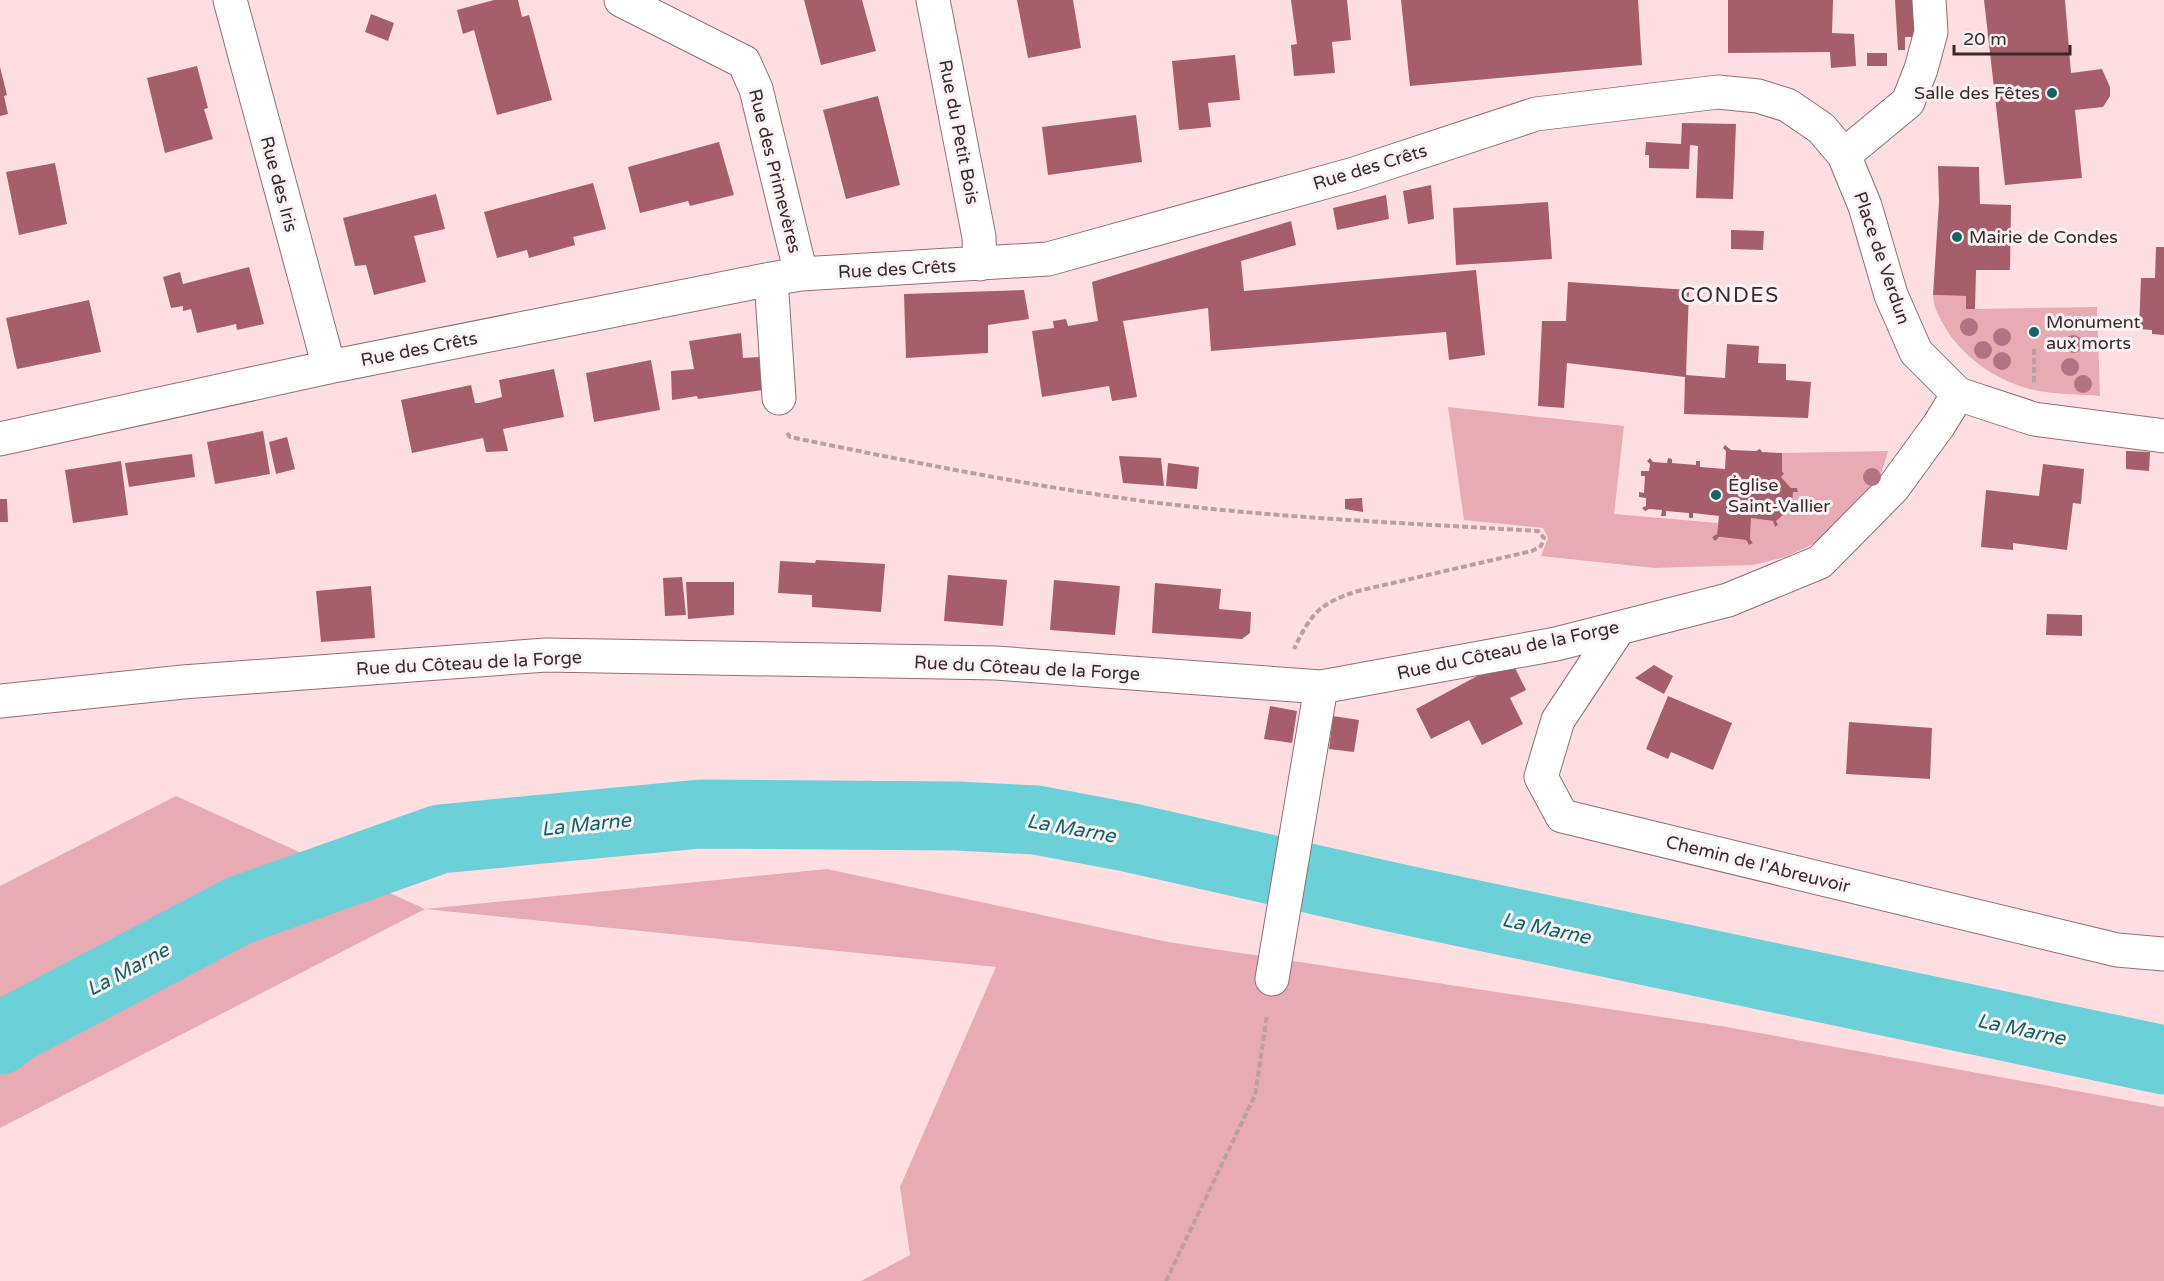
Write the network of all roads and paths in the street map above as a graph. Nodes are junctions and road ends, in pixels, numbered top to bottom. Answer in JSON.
{"nodes":[{"id":1,"x":230,"y":0,"type":"edge"},
{"id":2,"x":621,"y":0,"type":"edge"},
{"id":3,"x":933,"y":0,"type":"edge"},
{"id":4,"x":1929,"y":0,"type":"edge"},
{"id":5,"x":1787,"y":105,"type":"joint"},
{"id":6,"x":1844,"y":155,"type":"junction"},
{"id":7,"x":980,"y":264,"type":"junction"},
{"id":8,"x":786,"y":276,"type":"junction"},
{"id":9,"x":329,"y":368,"type":"junction"},
{"id":10,"x":1958,"y":394,"type":"junction"},
{"id":11,"x":779,"y":398,"type":"joint"},
{"id":12,"x":2164,"y":436,"type":"edge"},
{"id":13,"x":0,"y":439,"type":"edge"},
{"id":14,"x":1619,"y":628,"type":"junction"},
{"id":15,"x":1286,"y":685,"type":"junction"},
{"id":16,"x":1321,"y":687,"type":"junction"},
{"id":17,"x":0,"y":701,"type":"edge"},
{"id":18,"x":2164,"y":954,"type":"edge"},
{"id":19,"x":1272,"y":980,"type":"joint"},
{"id":20,"x":1166,"y":1281,"type":"edge"}],
"edges":[{"from":1,"to":9,"type":"street","name":"Rue des Iris"},
{"from":2,"to":8,"type":"street","name":"Rue des Primevères"},
{"from":3,"to":7,"type":"street","name":"Rue du Petit Bois"},
{"from":4,"to":6,"type":"street"},
{"from":5,"to":6,"type":"street","name":"Place de Verdun"},
{"from":5,"to":7,"type":"street","name":"Rue des Crêts"},
{"from":6,"to":10,"type":"street","name":"Place de Verdun"},
{"from":7,"to":8,"type":"street","name":"Rue des Crêts"},
{"from":8,"to":9,"type":"street","name":"Rue des Crêts"},
{"from":8,"to":11,"type":"street","name":"Rue des Primevères"},
{"from":9,"to":13,"type":"street","name":"Rue des Crêts"},
{"from":10,"to":12,"type":"street","name":"Place de Verdun"},
{"from":10,"to":14,"type":"street","name":"Rue du Côteau de la Forge"},
{"from":11,"to":15,"type":"path"},
{"from":14,"to":16,"type":"street","name":"Rue du Côteau de la Forge"},
{"from":14,"to":18,"type":"street","name":"Chemin de l'Abreuvoir"},
{"from":15,"to":16,"type":"street","name":"Rue du Côteau de la Forge"},
{"from":15,"to":17,"type":"street","name":"Rue du Côteau de la Forge"},
{"from":16,"to":19,"type":"street"},
{"from":19,"to":20,"type":"path"}]}
